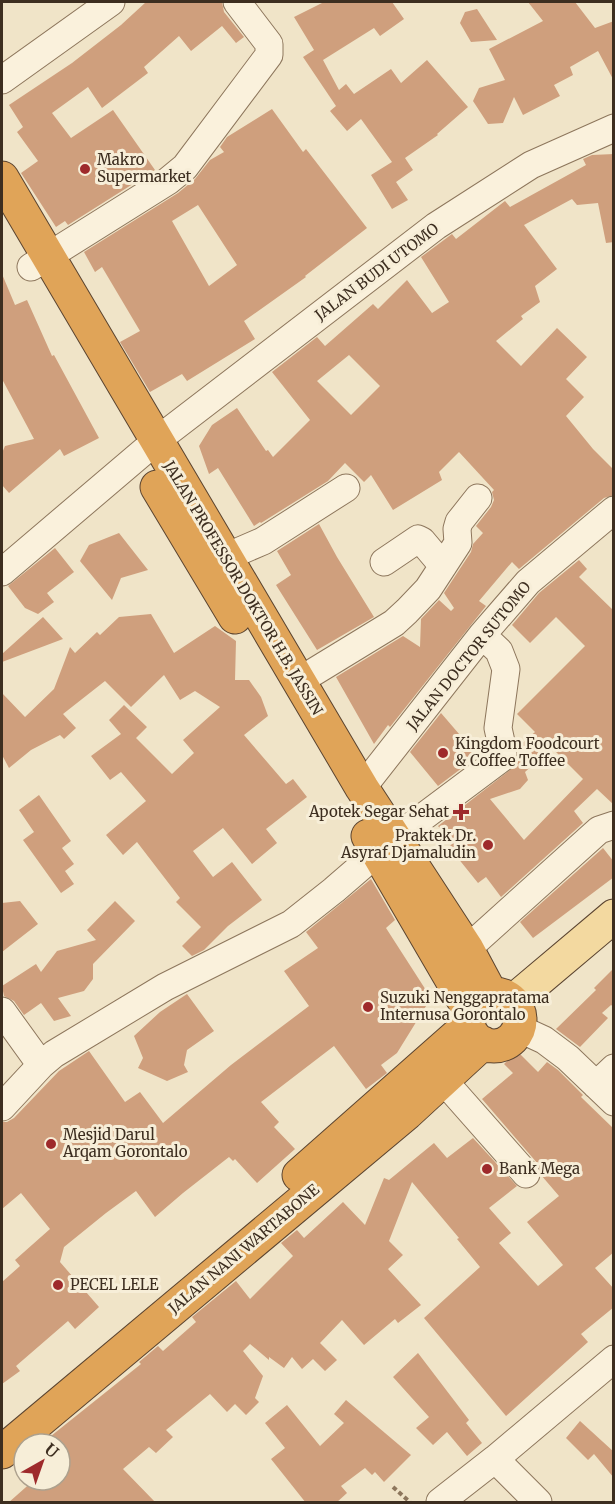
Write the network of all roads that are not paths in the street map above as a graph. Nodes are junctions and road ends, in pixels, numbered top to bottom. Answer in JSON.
{"nodes":[{"id":1,"x":111,"y":2,"type":"edge"},
{"id":2,"x":237,"y":2,"type":"edge"},
{"id":3,"x":2,"y":80,"type":"edge"},
{"id":4,"x":614,"y":128,"type":"edge"},
{"id":5,"x":2,"y":178,"type":"edge"},
{"id":6,"x":2,"y":216,"type":"edge"},
{"id":7,"x":39,"y":262,"type":"junction"},
{"id":8,"x":147,"y":448,"type":"junction"},
{"id":9,"x":346,"y":488,"type":"dead end"},
{"id":10,"x":478,"y":498,"type":"dead end"},
{"id":11,"x":614,"y":510,"type":"edge"},
{"id":12,"x":226,"y":557,"type":"junction"},
{"id":13,"x":384,"y":562,"type":"dead end"},
{"id":14,"x":443,"y":566,"type":"junction"},
{"id":15,"x":2,"y":572,"type":"edge"},
{"id":16,"x":482,"y":635,"type":"junction"},
{"id":17,"x":294,"y":687,"type":"junction"},
{"id":18,"x":362,"y":788,"type":"junction"},
{"id":19,"x":614,"y":825,"type":"edge"},
{"id":20,"x":386,"y":845,"type":"junction"},
{"id":21,"x":614,"y":916,"type":"edge"},
{"id":22,"x":466,"y":949,"type":"junction"},
{"id":23,"x":2,"y":1011,"type":"edge"},
{"id":24,"x":490,"y":1017,"type":"junction"},
{"id":25,"x":40,"y":1065,"type":"junction"},
{"id":26,"x":443,"y":1080,"type":"junction"},
{"id":27,"x":608,"y":1085,"type":"edge"},
{"id":28,"x":2,"y":1107,"type":"edge"},
{"id":29,"x":526,"y":1174,"type":"dead end"},
{"id":30,"x":171,"y":1297,"type":"junction"},
{"id":31,"x":614,"y":1359,"type":"edge"},
{"id":32,"x":2,"y":1426,"type":"edge"},
{"id":33,"x":2,"y":1452,"type":"edge"},
{"id":34,"x":495,"y":1459,"type":"junction"},
{"id":35,"x":440,"y":1503,"type":"edge"},
{"id":36,"x":538,"y":1503,"type":"edge"}],
"edges":[{"from":1,"to":3,"type":"street"},
{"from":2,"to":7,"type":"street"},
{"from":4,"to":8,"type":"street","name":"JALAN BUDI UTOMO"},
{"from":5,"to":7,"type":"highway","name":"JALAN PROFESSOR DOKTOR H.B. JASSIN"},
{"from":6,"to":7,"type":"highway","name":"JALAN PROFESSOR DOKTOR H.B. JASSIN"},
{"from":7,"to":8,"type":"highway","name":"JALAN PROFESSOR DOKTOR H.B. JASSIN"},
{"from":8,"to":12,"type":"highway","name":"JALAN PROFESSOR DOKTOR H.B. JASSIN"},
{"from":8,"to":15,"type":"street","name":"JALAN BUDI UTOMO"},
{"from":8,"to":17,"type":"highway","name":"JALAN PROFESSOR DOKTOR H.B. JASSIN"},
{"from":9,"to":12,"type":"street"},
{"from":10,"to":14,"type":"street"},
{"from":11,"to":16,"type":"street","name":"JALAN DOCTOR SUTOMO"},
{"from":12,"to":17,"type":"highway","name":"JALAN PROFESSOR DOKTOR H.B. JASSIN"},
{"from":13,"to":14,"type":"street"},
{"from":14,"to":17,"type":"street"},
{"from":16,"to":18,"type":"street","name":"JALAN DOCTOR SUTOMO"},
{"from":16,"to":20,"type":"street"},
{"from":17,"to":18,"type":"highway","name":"JALAN PROFESSOR DOKTOR H.B. JASSIN"},
{"from":17,"to":20,"type":"highway","name":"JALAN PROFESSOR DOKTOR H.B. JASSIN"},
{"from":18,"to":20,"type":"highway","name":"JALAN PROFESSOR DOKTOR H.B. JASSIN"},
{"from":19,"to":22,"type":"street"},
{"from":20,"to":22,"type":"highway","name":"JALAN PROFESSOR DOKTOR H.B. JASSIN"},
{"from":20,"to":24,"type":"highway","name":"JALAN PROFESSOR DOKTOR H.B. JASSIN"},
{"from":20,"to":25,"type":"street"},
{"from":21,"to":24,"type":"main road","name":"JALAN NANI WARTABONE"},
{"from":22,"to":24,"type":"highway","name":"JALAN PROFESSOR DOKTOR H.B. JASSIN"},
{"from":23,"to":25,"type":"street"},
{"from":24,"to":26,"type":"highway","name":"JALAN NANI WARTABONE"},
{"from":24,"to":27,"type":"street"},
{"from":24,"to":30,"type":"highway","name":"JALAN NANI WARTABONE"},
{"from":25,"to":28,"type":"street"},
{"from":26,"to":29,"type":"street"},
{"from":26,"to":30,"type":"highway","name":"JALAN NANI WARTABONE"},
{"from":30,"to":32,"type":"highway","name":"JALAN NANI WARTABONE"},
{"from":30,"to":33,"type":"highway","name":"JALAN NANI WARTABONE"},
{"from":31,"to":34,"type":"street"},
{"from":34,"to":35,"type":"street"},
{"from":34,"to":36,"type":"street"}]}
